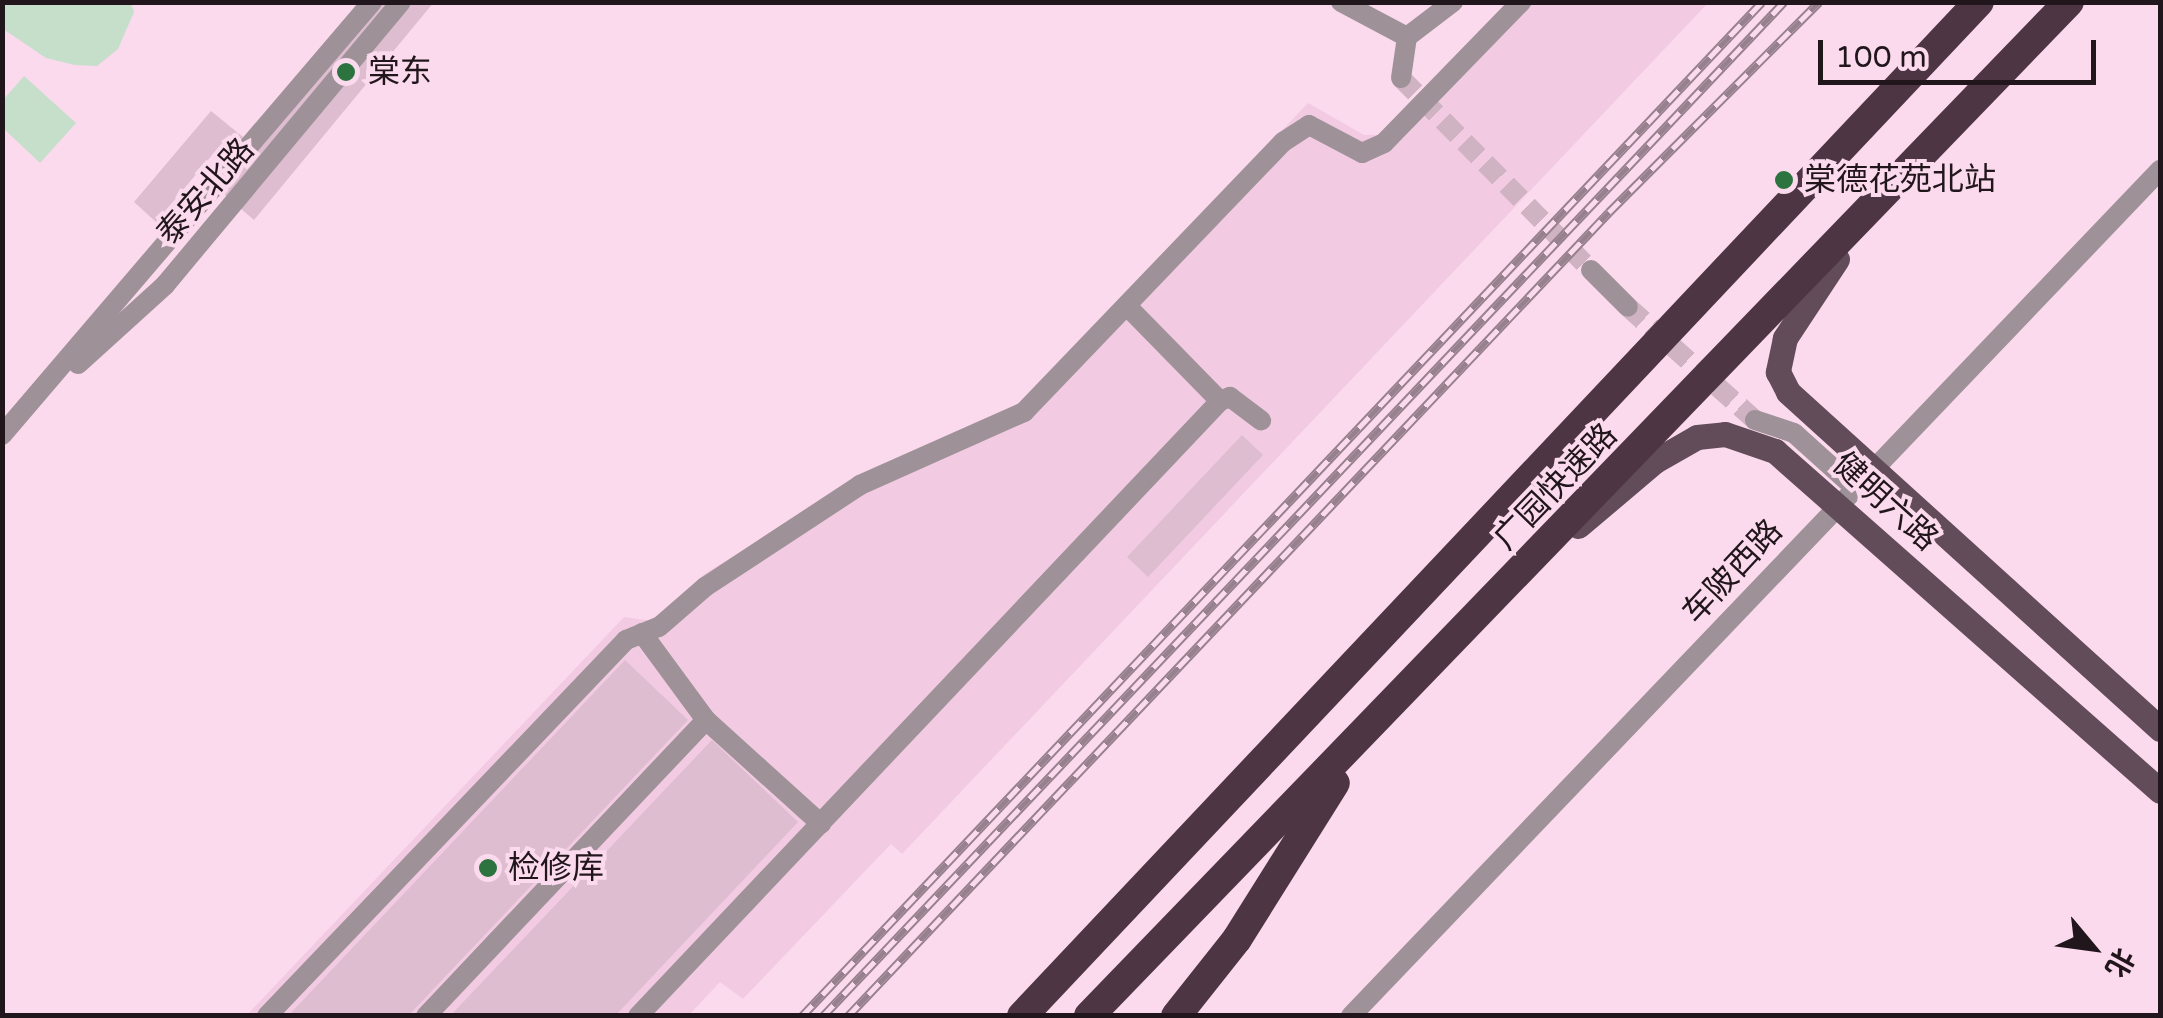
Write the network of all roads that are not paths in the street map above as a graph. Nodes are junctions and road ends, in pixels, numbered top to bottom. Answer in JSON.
{"nodes":[{"id":1,"x":1341,"y":2,"type":"edge"},
{"id":2,"x":1453,"y":2,"type":"edge"},
{"id":3,"x":1521,"y":2,"type":"edge"},
{"id":4,"x":1979,"y":2,"type":"edge"},
{"id":5,"x":2069,"y":2,"type":"edge"},
{"id":6,"x":371,"y":3,"type":"edge"},
{"id":7,"x":397,"y":8,"type":"edge"},
{"id":8,"x":1406,"y":36,"type":"junction"},
{"id":9,"x":1401,"y":78,"type":"dead end"},
{"id":10,"x":2160,"y":170,"type":"edge"},
{"id":11,"x":1875,"y":208,"type":"junction"},
{"id":12,"x":1591,"y":270,"type":"tunnel mouth"},
{"id":13,"x":1127,"y":306,"type":"junction"},
{"id":14,"x":1628,"y":307,"type":"tunnel mouth"},
{"id":15,"x":34,"y":399,"type":"junction"},
{"id":16,"x":1220,"y":402,"type":"junction"},
{"id":17,"x":1260,"y":420,"type":"dead end"},
{"id":18,"x":1755,"y":420,"type":"tunnel mouth"},
{"id":19,"x":2,"y":435,"type":"edge"},
{"id":20,"x":1854,"y":487,"type":"junction"},
{"id":21,"x":1538,"y":556,"type":"junction"},
{"id":22,"x":642,"y":633,"type":"junction"},
{"id":23,"x":706,"y":720,"type":"junction"},
{"id":24,"x":2160,"y":729,"type":"edge"},
{"id":25,"x":1363,"y":738,"type":"junction"},
{"id":26,"x":2160,"y":791,"type":"edge"},
{"id":27,"x":821,"y":824,"type":"junction"},
{"id":28,"x":268,"y":1016,"type":"edge"},
{"id":29,"x":426,"y":1016,"type":"edge"},
{"id":30,"x":638,"y":1016,"type":"edge"},
{"id":31,"x":1022,"y":1016,"type":"edge"},
{"id":32,"x":1088,"y":1016,"type":"edge"},
{"id":33,"x":1176,"y":1016,"type":"edge"},
{"id":34,"x":1351,"y":1016,"type":"edge"}],
"edges":[{"from":1,"to":8,"type":"street"},
{"from":2,"to":8,"type":"street"},
{"from":3,"to":13,"type":"street"},
{"from":4,"to":31,"type":"highway","name":"广园快速路"},
{"from":5,"to":11,"type":"highway","name":"广园快速路"},
{"from":6,"to":7,"type":"street"},
{"from":6,"to":15,"type":"street","name":"泰安北路"},
{"from":7,"to":15,"type":"street","name":"泰安北路"},
{"from":8,"to":9,"type":"street"},
{"from":10,"to":20,"type":"street","name":"车陂西路"},
{"from":11,"to":20,"type":"main road","name":"健明六路"},
{"from":11,"to":21,"type":"highway","name":"广园快速路"},
{"from":12,"to":14,"type":"street"},
{"from":13,"to":16,"type":"street"},
{"from":13,"to":22,"type":"street"},
{"from":15,"to":19,"type":"street","name":"泰安北路"},
{"from":16,"to":17,"type":"street"},
{"from":16,"to":27,"type":"street"},
{"from":18,"to":20,"type":"street"},
{"from":20,"to":21,"type":"main road","name":"健明六路"},
{"from":20,"to":24,"type":"main road","name":"健明六路"},
{"from":20,"to":26,"type":"main road","name":"健明六路"},
{"from":20,"to":34,"type":"street","name":"车陂西路"},
{"from":21,"to":25,"type":"highway","name":"广园快速路"},
{"from":22,"to":23,"type":"street"},
{"from":22,"to":28,"type":"street"},
{"from":23,"to":27,"type":"street"},
{"from":23,"to":29,"type":"street"},
{"from":25,"to":32,"type":"highway","name":"广园快速路"},
{"from":25,"to":33,"type":"highway"},
{"from":27,"to":30,"type":"street"}]}
